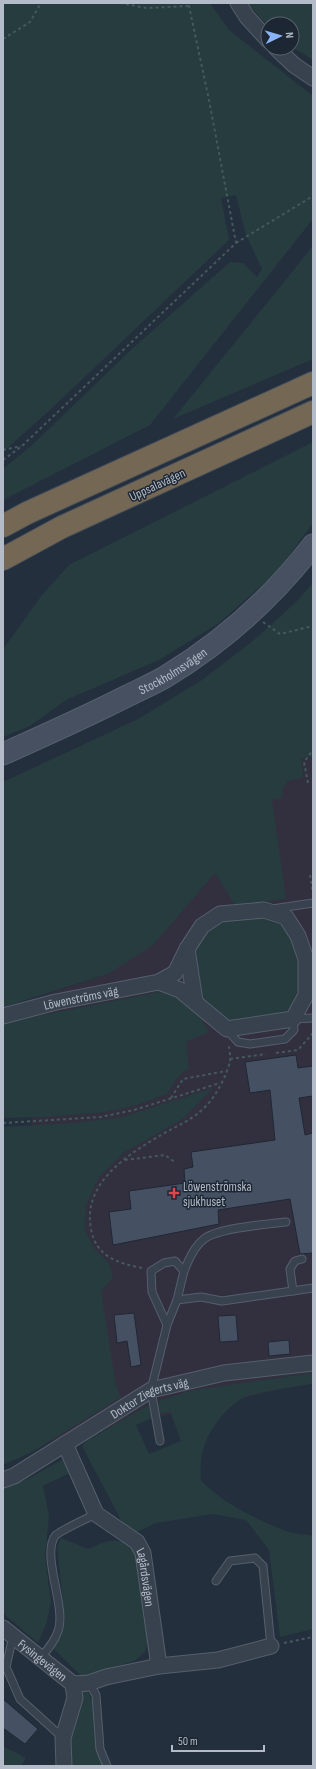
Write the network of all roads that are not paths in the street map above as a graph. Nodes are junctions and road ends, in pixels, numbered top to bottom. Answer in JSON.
{"nodes":[{"id":1,"x":238,"y":3,"type":"edge"},
{"id":2,"x":260,"y":31,"type":"edge"},
{"id":3,"x":284,"y":56,"type":"edge"},
{"id":4,"x":313,"y":78,"type":"edge"},
{"id":5,"x":313,"y":383,"type":"edge"},
{"id":6,"x":313,"y":412,"type":"edge"},
{"id":7,"x":3,"y":526,"type":"edge"},
{"id":8,"x":313,"y":545,"type":"edge"},
{"id":9,"x":3,"y":559,"type":"edge"},
{"id":10,"x":3,"y":754,"type":"edge"},
{"id":11,"x":313,"y":903,"type":"edge"},
{"id":12,"x":264,"y":910,"type":"junction"},
{"id":13,"x":187,"y":949,"type":"junction"},
{"id":14,"x":159,"y":982,"type":"junction"},
{"id":15,"x":195,"y":1001,"type":"junction"},
{"id":16,"x":3,"y":1016,"type":"edge"},
{"id":17,"x":313,"y":1018,"type":"edge"},
{"id":18,"x":293,"y":1019,"type":"junction"},
{"id":19,"x":286,"y":1222,"type":"dead end"},
{"id":20,"x":302,"y":1260,"type":"dead end"},
{"id":21,"x":184,"y":1271,"type":"junction"},
{"id":22,"x":313,"y":1288,"type":"edge"},
{"id":23,"x":293,"y":1291,"type":"junction"},
{"id":24,"x":177,"y":1300,"type":"junction"},
{"id":25,"x":167,"y":1325,"type":"junction"},
{"id":26,"x":313,"y":1363,"type":"edge"},
{"id":27,"x":151,"y":1390,"type":"junction"},
{"id":28,"x":160,"y":1441,"type":"dead end"},
{"id":29,"x":65,"y":1444,"type":"junction"},
{"id":30,"x":3,"y":1480,"type":"edge"},
{"id":31,"x":96,"y":1514,"type":"junction"},
{"id":32,"x":216,"y":1581,"type":"dead end"},
{"id":33,"x":8,"y":1632,"type":"edge"},
{"id":34,"x":271,"y":1646,"type":"joint"},
{"id":35,"x":41,"y":1656,"type":"junction"},
{"id":36,"x":159,"y":1666,"type":"junction"},
{"id":37,"x":89,"y":1683,"type":"junction"},
{"id":38,"x":73,"y":1684,"type":"junction"},
{"id":39,"x":63,"y":1738,"type":"junction"},
{"id":40,"x":64,"y":1766,"type":"edge"},
{"id":41,"x":106,"y":1766,"type":"edge"}],
"edges":[{"from":1,"to":2,"type":"street"},
{"from":3,"to":4,"type":"street"},
{"from":5,"to":7,"type":"highway","name":"Uppsalavägen"},
{"from":6,"to":9,"type":"highway","name":"Uppsalavägen"},
{"from":8,"to":10,"type":"street","name":"Stockholmsvägen"},
{"from":11,"to":12,"type":"lane"},
{"from":12,"to":13,"type":"street","name":"Löwenströms väg"},
{"from":12,"to":18,"type":"street","name":"Löwenströms väg"},
{"from":13,"to":14,"type":"street","name":"Löwenströms väg"},
{"from":13,"to":15,"type":"street"},
{"from":14,"to":15,"type":"street"},
{"from":14,"to":16,"type":"street","name":"Löwenströms väg"},
{"from":15,"to":18,"type":"street"},
{"from":17,"to":18,"type":"lane"},
{"from":19,"to":21,"type":"lane"},
{"from":20,"to":23,"type":"lane"},
{"from":21,"to":24,"type":"lane"},
{"from":21,"to":25,"type":"lane"},
{"from":22,"to":23,"type":"lane"},
{"from":23,"to":24,"type":"lane"},
{"from":24,"to":25,"type":"lane"},
{"from":25,"to":27,"type":"lane"},
{"from":26,"to":27,"type":"street","name":"Doktor Ziegerts väg"},
{"from":27,"to":28,"type":"lane"},
{"from":27,"to":29,"type":"street","name":"Doktor Ziegerts väg"},
{"from":29,"to":30,"type":"street","name":"Doktor Ziegerts väg"},
{"from":29,"to":31,"type":"street"},
{"from":31,"to":35,"type":"lane"},
{"from":31,"to":36,"type":"street","name":"Lagårdsvägen"},
{"from":32,"to":34,"type":"lane"},
{"from":33,"to":35,"type":"street","name":"Fysingevägen"},
{"from":33,"to":39,"type":"lane"},
{"from":34,"to":36,"type":"street"},
{"from":35,"to":38,"type":"street","name":"Fysingevägen"},
{"from":36,"to":37,"type":"street"},
{"from":37,"to":38,"type":"street"},
{"from":37,"to":41,"type":"lane"},
{"from":38,"to":39,"type":"street","name":"Fysingevägen"},
{"from":39,"to":40,"type":"street","name":"Fysingevägen"}]}
